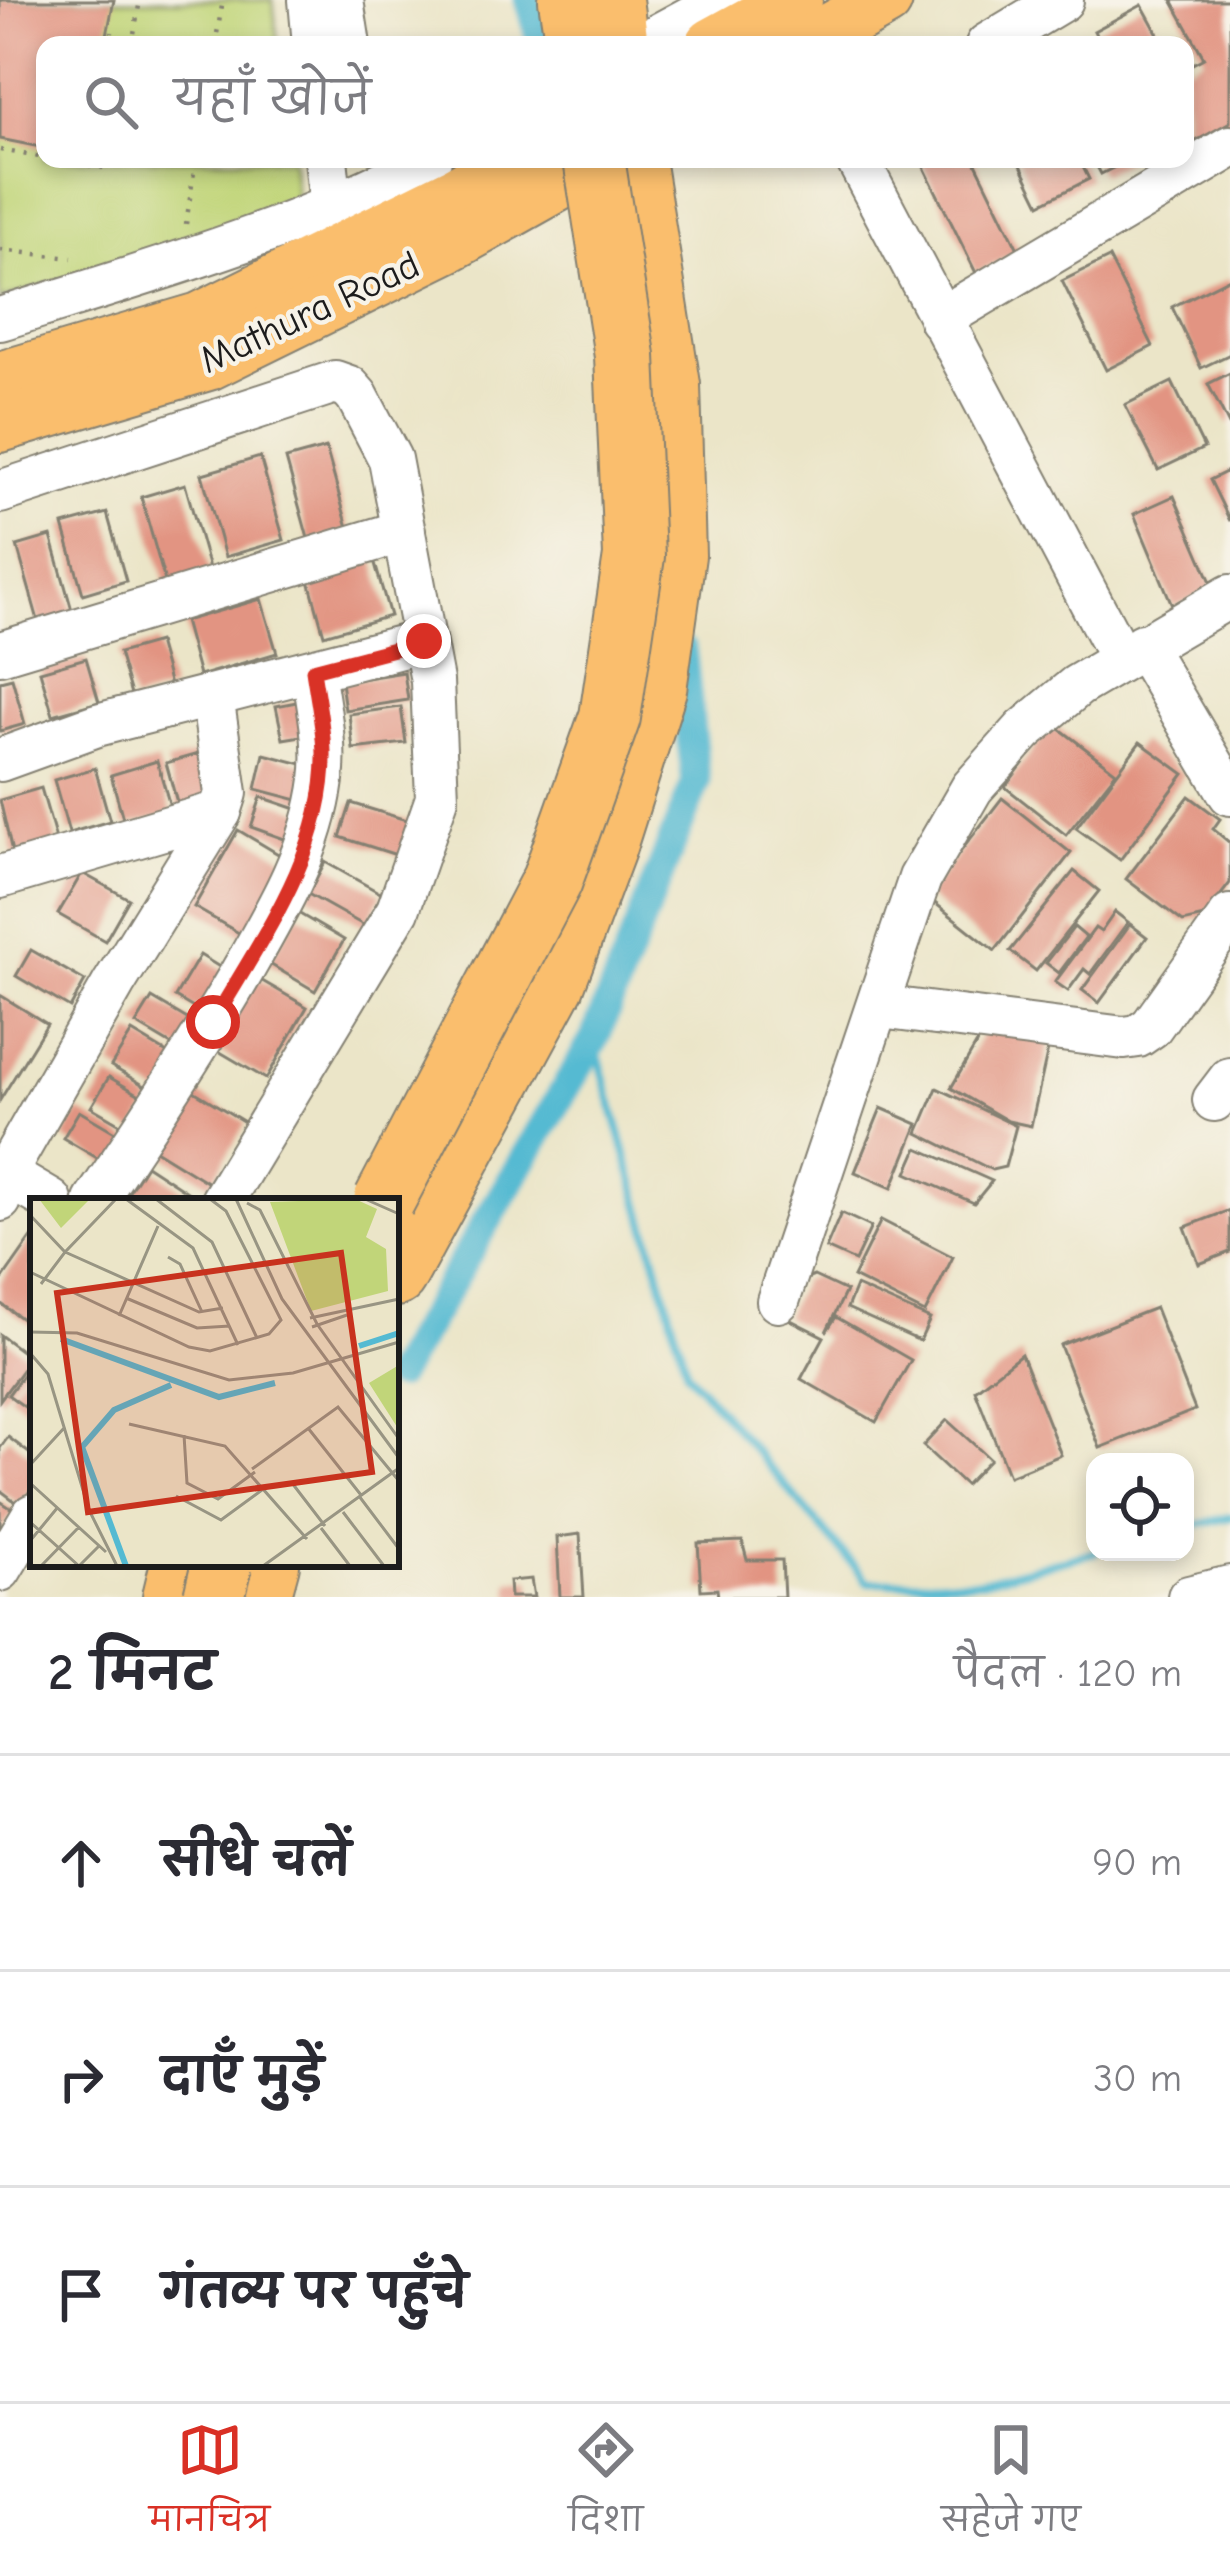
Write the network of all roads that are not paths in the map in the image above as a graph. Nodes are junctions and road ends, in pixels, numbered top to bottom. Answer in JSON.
{"nodes":[{"id":1,"x":310,"y":0,"type":"edge"},
{"id":2,"x":342,"y":0,"type":"edge"},
{"id":3,"x":568,"y":0,"type":"edge"},
{"id":4,"x":612,"y":0,"type":"edge"},
{"id":5,"x":795,"y":0,"type":"edge"},
{"id":6,"x":885,"y":0,"type":"edge"},
{"id":7,"x":1062,"y":0,"type":"edge"},
{"id":8,"x":718,"y":22,"type":"edge"},
{"id":9,"x":313,"y":36,"type":"edge"},
{"id":10,"x":348,"y":36,"type":"edge"},
{"id":11,"x":574,"y":36,"type":"edge"},
{"id":12,"x":617,"y":36,"type":"edge"},
{"id":13,"x":671,"y":36,"type":"edge"},
{"id":14,"x":821,"y":36,"type":"edge"},
{"id":15,"x":1002,"y":36,"type":"edge"},
{"id":16,"x":1230,"y":147,"type":"edge"},
{"id":17,"x":327,"y":168,"type":"edge"},
{"id":18,"x":499,"y":168,"type":"edge"},
{"id":19,"x":563,"y":168,"type":"edge"},
{"id":20,"x":599,"y":168,"type":"edge"},
{"id":21,"x":635,"y":168,"type":"edge"},
{"id":22,"x":861,"y":168,"type":"edge"},
{"id":23,"x":374,"y":192,"type":"edge"},
{"id":24,"x":446,"y":198,"type":"edge"},
{"id":25,"x":333,"y":229,"type":"junction"},
{"id":26,"x":0,"y":319,"type":"edge"},
{"id":27,"x":940,"y":319,"type":"junction"},
{"id":28,"x":0,"y":379,"type":"edge"},
{"id":29,"x":0,"y":425,"type":"edge"},
{"id":30,"x":0,"y":492,"type":"edge"},
{"id":31,"x":404,"y":532,"type":"junction"},
{"id":32,"x":1230,"y":596,"type":"edge"},
{"id":33,"x":424,"y":641,"type":"junction"},
{"id":34,"x":1131,"y":652,"type":"junction"},
{"id":35,"x":0,"y":653,"type":"edge"},
{"id":36,"x":313,"y":670,"type":"junction"},
{"id":37,"x":212,"y":696,"type":"junction"},
{"id":38,"x":0,"y":760,"type":"edge"},
{"id":39,"x":1230,"y":794,"type":"edge"},
{"id":40,"x":220,"y":812,"type":"junction"},
{"id":41,"x":0,"y":877,"type":"edge"},
{"id":42,"x":1230,"y":916,"type":"edge"},
{"id":43,"x":880,"y":1007,"type":"junction"},
{"id":44,"x":2,"y":1182,"type":"edge"},
{"id":45,"x":43,"y":1198,"type":"edge"},
{"id":46,"x":97,"y":1198,"type":"edge"},
{"id":47,"x":224,"y":1198,"type":"edge"},
{"id":48,"x":386,"y":1198,"type":"edge"},
{"id":49,"x":399,"y":1270,"type":"edge"},
{"id":50,"x":778,"y":1301,"type":"dead end"},
{"id":51,"x":30,"y":1520,"type":"edge"},
{"id":52,"x":180,"y":1567,"type":"edge"},
{"id":53,"x":221,"y":1567,"type":"edge"},
{"id":54,"x":268,"y":1567,"type":"edge"},
{"id":55,"x":0,"y":1570,"type":"edge"},
{"id":56,"x":1230,"y":1588,"type":"edge"},
{"id":57,"x":173,"y":1597,"type":"edge"},
{"id":58,"x":214,"y":1597,"type":"edge"},
{"id":59,"x":260,"y":1597,"type":"edge"},
{"id":60,"x":1189,"y":1597,"type":"edge"}],
"edges":[{"from":1,"to":9,"type":"street"},
{"from":2,"to":10,"type":"street"},
{"from":3,"to":11,"type":"highway"},
{"from":4,"to":12,"type":"highway"},
{"from":5,"to":8,"type":"main road"},
{"from":6,"to":14,"type":"main road"},
{"from":7,"to":15,"type":"street"},
{"from":8,"to":13,"type":"street"},
{"from":16,"to":27,"type":"street"},
{"from":17,"to":25,"type":"street"},
{"from":18,"to":24,"type":"main road","name":"Mathura Road"},
{"from":19,"to":24,"type":"main road","name":"Mathura Road"},
{"from":20,"to":48,"type":"highway","bridge":true},
{"from":21,"to":49,"type":"highway"},
{"from":22,"to":27,"type":"street"},
{"from":23,"to":24,"type":"main road","name":"Mathura Road"},
{"from":23,"to":25,"type":"main road","name":"Mathura Road"},
{"from":24,"to":29,"type":"main road","name":"Mathura Road"},
{"from":25,"to":26,"type":"street"},
{"from":25,"to":28,"type":"main road","name":"Mathura Road"},
{"from":27,"to":34,"type":"street"},
{"from":30,"to":31,"type":"street"},
{"from":31,"to":33,"type":"street"},
{"from":31,"to":35,"type":"street"},
{"from":32,"to":34,"type":"street"},
{"from":33,"to":36,"type":"street"},
{"from":33,"to":47,"type":"street"},
{"from":34,"to":39,"type":"street"},
{"from":34,"to":43,"type":"street"},
{"from":36,"to":37,"type":"street"},
{"from":36,"to":46,"type":"street"},
{"from":37,"to":38,"type":"street"},
{"from":37,"to":40,"type":"street"},
{"from":40,"to":41,"type":"street"},
{"from":40,"to":44,"type":"street"},
{"from":42,"to":43,"type":"street"},
{"from":43,"to":50,"type":"street"},
{"from":44,"to":45,"type":"street"},
{"from":51,"to":55,"type":"street"},
{"from":52,"to":57,"type":"highway"},
{"from":53,"to":58,"type":"highway","bridge":true},
{"from":54,"to":59,"type":"highway"},
{"from":56,"to":60,"type":"street"}]}
